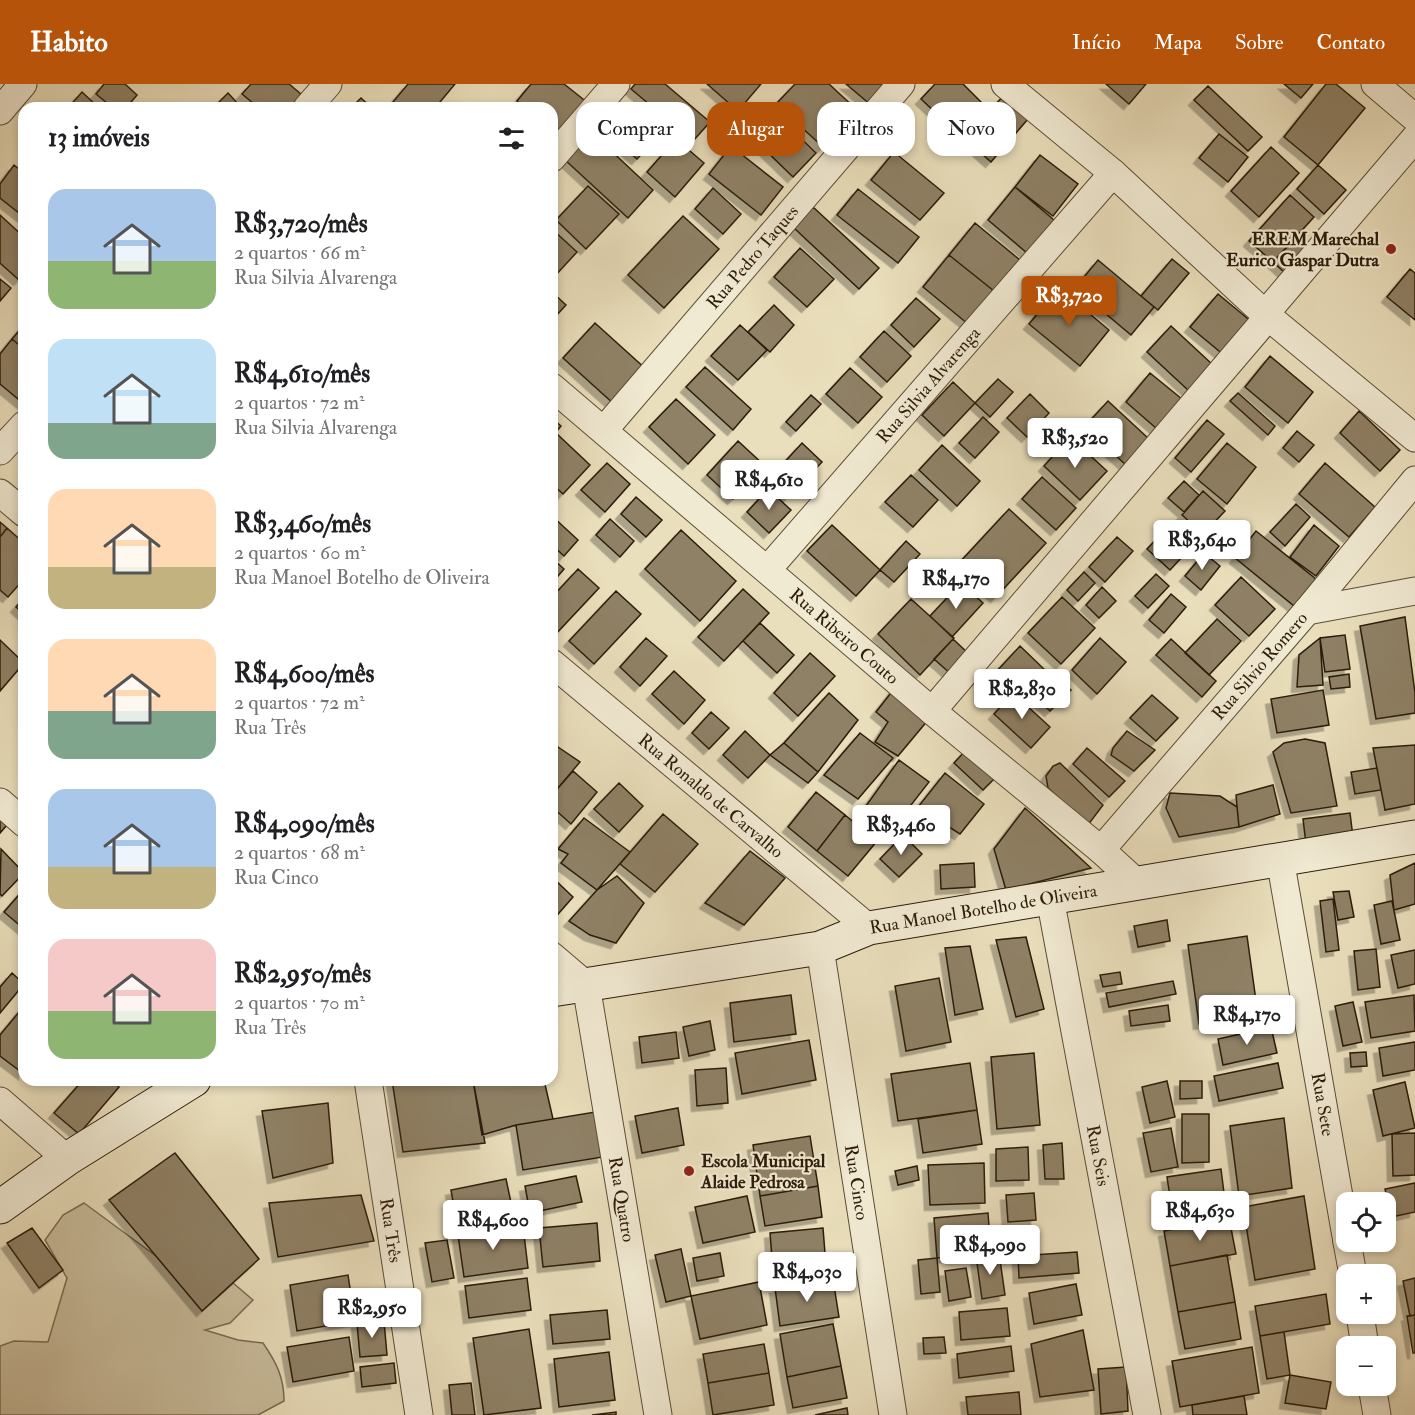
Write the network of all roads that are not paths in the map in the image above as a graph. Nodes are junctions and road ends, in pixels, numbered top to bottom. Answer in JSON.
{"nodes":[{"id":1,"x":23,"y":84,"type":"edge"},
{"id":2,"x":328,"y":84,"type":"edge"},
{"id":3,"x":616,"y":84,"type":"edge"},
{"id":4,"x":901,"y":84,"type":"edge"},
{"id":5,"x":1005,"y":84,"type":"edge"},
{"id":6,"x":1375,"y":84,"type":"edge"},
{"id":7,"x":312,"y":102,"type":"edge"},
{"id":8,"x":1,"y":109,"type":"edge"},
{"id":9,"x":1415,"y":118,"type":"edge"},
{"id":10,"x":1415,"y":138,"type":"edge"},
{"id":11,"x":558,"y":151,"type":"edge"},
{"id":12,"x":1113,"y":173,"type":"junction"},
{"id":13,"x":1266,"y":316,"type":"junction"},
{"id":14,"x":558,"y":392,"type":"edge"},
{"id":15,"x":604,"y":430,"type":"junction"},
{"id":16,"x":18,"y":432,"type":"edge"},
{"id":17,"x":1415,"y":438,"type":"edge"},
{"id":18,"x":0,"y":451,"type":"edge"},
{"id":19,"x":1415,"y":480,"type":"edge"},
{"id":20,"x":0,"y":493,"type":"edge"},
{"id":21,"x":18,"y":508,"type":"edge"},
{"id":22,"x":768,"y":569,"type":"junction"},
{"id":23,"x":1415,"y":591,"type":"edge"},
{"id":24,"x":1307,"y":611,"type":"junction"},
{"id":25,"x":558,"y":668,"type":"edge"},
{"id":26,"x":932,"y":711,"type":"junction"},
{"id":27,"x":0,"y":802,"type":"edge"},
{"id":28,"x":18,"y":818,"type":"edge"},
{"id":29,"x":1415,"y":837,"type":"edge"},
{"id":30,"x":1101,"y":850,"type":"junction"},
{"id":31,"x":1280,"y":859,"type":"junction"},
{"id":32,"x":1137,"y":883,"type":"junction"},
{"id":33,"x":1050,"y":898,"type":"junction"},
{"id":34,"x":868,"y":928,"type":"junction"},
{"id":35,"x":820,"y":948,"type":"junction"},
{"id":36,"x":558,"y":961,"type":"edge"},
{"id":37,"x":586,"y":984,"type":"junction"},
{"id":38,"x":558,"y":989,"type":"edge"},
{"id":39,"x":184,"y":1086,"type":"edge"},
{"id":40,"x":369,"y":1086,"type":"edge"},
{"id":41,"x":0,"y":1101,"type":"edge"},
{"id":42,"x":67,"y":1159,"type":"junction"},
{"id":43,"x":1338,"y":1192,"type":"edge"},
{"id":44,"x":0,"y":1207,"type":"edge"},
{"id":45,"x":1374,"y":1396,"type":"edge"},
{"id":46,"x":419,"y":1415,"type":"edge"},
{"id":47,"x":658,"y":1415,"type":"edge"},
{"id":48,"x":893,"y":1415,"type":"edge"},
{"id":49,"x":1148,"y":1415,"type":"edge"},
{"id":50,"x":1377,"y":1415,"type":"edge"}],
"edges":[{"from":1,"to":8,"type":"street"},
{"from":2,"to":7,"type":"street"},
{"from":3,"to":11,"type":"street"},
{"from":4,"to":15,"type":"street","name":"Rua Pedro Taques"},
{"from":5,"to":12,"type":"street"},
{"from":6,"to":9,"type":"street"},
{"from":10,"to":13,"type":"street"},
{"from":12,"to":13,"type":"street"},
{"from":12,"to":22,"type":"street","name":"Rua Silvia Alvarenga"},
{"from":13,"to":17,"type":"street"},
{"from":13,"to":26,"type":"street"},
{"from":14,"to":15,"type":"street","name":"Rua Ribeiro Couto"},
{"from":15,"to":22,"type":"street","name":"Rua Ribeiro Couto"},
{"from":16,"to":18,"type":"street"},
{"from":19,"to":24,"type":"street","name":"Rua Silvio Romero"},
{"from":20,"to":21,"type":"street"},
{"from":22,"to":26,"type":"street","name":"Rua Ribeiro Couto"},
{"from":23,"to":24,"type":"street"},
{"from":24,"to":30,"type":"street","name":"Rua Silvio Romero"},
{"from":25,"to":34,"type":"street","name":"Rua Ronaldo de Carvalho"},
{"from":26,"to":30,"type":"street","name":"Rua Ribeiro Couto"},
{"from":27,"to":28,"type":"street"},
{"from":29,"to":31,"type":"street","name":"Rua Manoel Botelho de Oliveira"},
{"from":30,"to":32,"type":"street","name":"Rua Ribeiro Couto"},
{"from":31,"to":32,"type":"street","name":"Rua Manoel Botelho de Oliveira"},
{"from":31,"to":43,"type":"street","name":"Rua Sete"},
{"from":32,"to":33,"type":"street","name":"Rua Manoel Botelho de Oliveira"},
{"from":33,"to":34,"type":"street","name":"Rua Manoel Botelho de Oliveira"},
{"from":33,"to":49,"type":"street","name":"Rua Seis"},
{"from":34,"to":35,"type":"street","name":"Rua Manoel Botelho de Oliveira"},
{"from":35,"to":37,"type":"street","name":"Rua Manoel Botelho de Oliveira"},
{"from":35,"to":48,"type":"street","name":"Rua Cinco"},
{"from":36,"to":37,"type":"street"},
{"from":37,"to":38,"type":"street","name":"Rua Manoel Botelho de Oliveira"},
{"from":37,"to":47,"type":"street","name":"Rua Quatro"},
{"from":39,"to":42,"type":"street"},
{"from":40,"to":46,"type":"street","name":"Rua Três"},
{"from":41,"to":42,"type":"street"},
{"from":42,"to":44,"type":"street"},
{"from":45,"to":50,"type":"street"}]}
